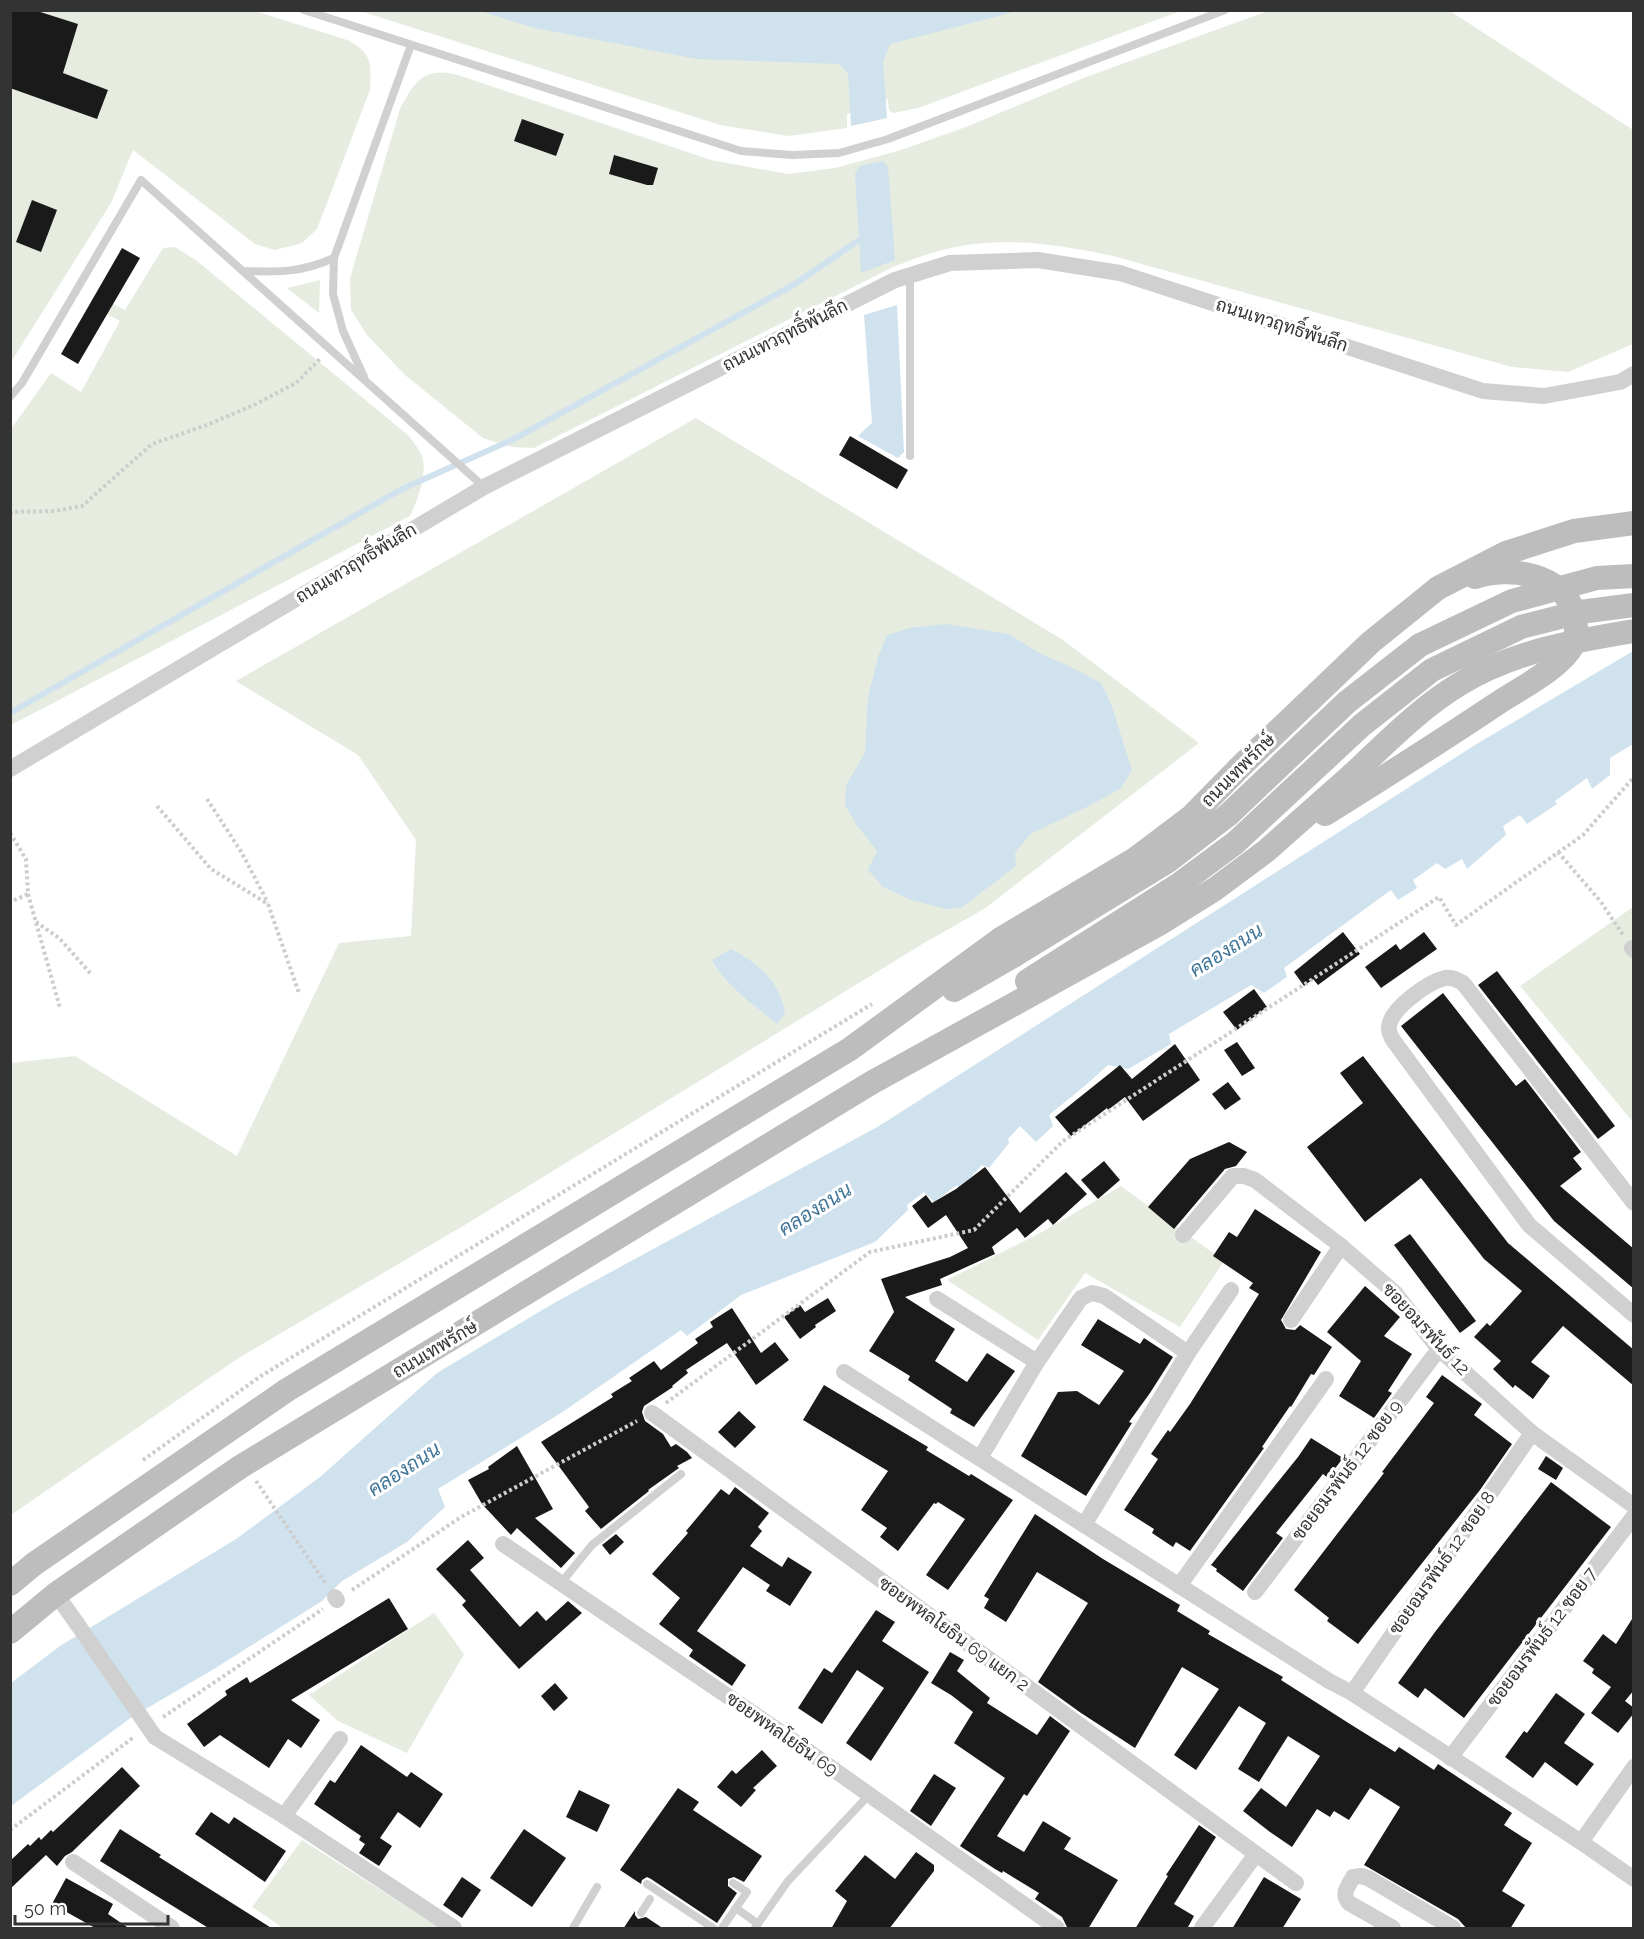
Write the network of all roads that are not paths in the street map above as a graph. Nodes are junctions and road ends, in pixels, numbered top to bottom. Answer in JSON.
{"nodes":[{"id":1,"x":304,"y":10,"type":"edge"},
{"id":2,"x":1225,"y":10,"type":"edge"},
{"id":3,"x":411,"y":45,"type":"junction"},
{"id":4,"x":334,"y":258,"type":"junction"},
{"id":5,"x":243,"y":271,"type":"junction"},
{"id":6,"x":903,"y":277,"type":"junction"},
{"id":7,"x":1634,"y":374,"type":"edge"},
{"id":8,"x":367,"y":382,"type":"junction"},
{"id":9,"x":10,"y":397,"type":"edge"},
{"id":10,"x":910,"y":456,"type":"dead end"},
{"id":11,"x":484,"y":487,"type":"junction"},
{"id":12,"x":1633,"y":523,"type":"edge"},
{"id":13,"x":1634,"y":576,"type":"edge"},
{"id":14,"x":1438,"y":588,"type":"junction"},
{"id":15,"x":1634,"y":605,"type":"edge"},
{"id":16,"x":1634,"y":631,"type":"edge"},
{"id":17,"x":10,"y":769,"type":"edge"},
{"id":18,"x":1266,"y":851,"type":"junction"},
{"id":19,"x":850,"y":1049,"type":"junction"},
{"id":20,"x":871,"y":1083,"type":"junction"},
{"id":21,"x":1634,"y":1203,"type":"edge"},
{"id":22,"x":1183,"y":1235,"type":"dead end"},
{"id":23,"x":1341,"y":1246,"type":"junction"},
{"id":24,"x":1231,"y":1290,"type":"dead end"},
{"id":25,"x":937,"y":1299,"type":"dead end"},
{"id":26,"x":1634,"y":1315,"type":"edge"},
{"id":27,"x":1291,"y":1320,"type":"dead end"},
{"id":28,"x":1439,"y":1348,"type":"junction"},
{"id":29,"x":1188,"y":1353,"type":"junction"},
{"id":30,"x":1037,"y":1362,"type":"junction"},
{"id":31,"x":844,"y":1372,"type":"dead end"},
{"id":32,"x":1326,"y":1379,"type":"dead end"},
{"id":33,"x":652,"y":1413,"type":"road end"},
{"id":34,"x":1532,"y":1433,"type":"junction"},
{"id":35,"x":980,"y":1458,"type":"junction"},
{"id":36,"x":681,"y":1474,"type":"dead end"},
{"id":37,"x":1634,"y":1506,"type":"edge"},
{"id":38,"x":1634,"y":1516,"type":"edge"},
{"id":39,"x":1084,"y":1525,"type":"junction"},
{"id":40,"x":503,"y":1544,"type":"dead end"},
{"id":41,"x":10,"y":1584,"type":"edge"},
{"id":42,"x":560,"y":1584,"type":"junction"},
{"id":43,"x":1179,"y":1586,"type":"junction"},
{"id":44,"x":1255,"y":1592,"type":"dead end"},
{"id":45,"x":56,"y":1594,"type":"junction"},
{"id":46,"x":10,"y":1632,"type":"edge"},
{"id":47,"x":1352,"y":1693,"type":"junction"},
{"id":48,"x":340,"y":1739,"type":"dead end"},
{"id":49,"x":1450,"y":1758,"type":"junction"},
{"id":50,"x":1634,"y":1767,"type":"edge"},
{"id":51,"x":869,"y":1795,"type":"junction"},
{"id":52,"x":284,"y":1816,"type":"junction"},
{"id":53,"x":1581,"y":1842,"type":"junction"},
{"id":54,"x":1256,"y":1854,"type":"junction"},
{"id":55,"x":73,"y":1862,"type":"dead end"},
{"id":56,"x":1634,"y":1879,"type":"edge"},
{"id":57,"x":733,"y":1883,"type":"dead end"},
{"id":58,"x":1296,"y":1883,"type":"dead end"},
{"id":59,"x":647,"y":1884,"type":"dead end"},
{"id":60,"x":597,"y":1887,"type":"dead end"},
{"id":61,"x":650,"y":1899,"type":"dead end"},
{"id":62,"x":736,"y":1908,"type":"junction"},
{"id":63,"x":641,"y":1913,"type":"dead end"},
{"id":64,"x":756,"y":1926,"type":"edge"},
{"id":65,"x":172,"y":1929,"type":"edge"},
{"id":66,"x":454,"y":1929,"type":"edge"},
{"id":67,"x":573,"y":1929,"type":"edge"},
{"id":68,"x":713,"y":1929,"type":"edge"},
{"id":69,"x":722,"y":1929,"type":"edge"},
{"id":70,"x":1058,"y":1929,"type":"edge"},
{"id":71,"x":1202,"y":1929,"type":"edge"},
{"id":72,"x":1393,"y":1929,"type":"edge"},
{"id":73,"x":1453,"y":1929,"type":"edge"}],
"edges":[{"from":1,"to":3,"type":"lane"},
{"from":2,"to":3,"type":"lane"},
{"from":3,"to":4,"type":"lane"},
{"from":4,"to":5,"type":"lane"},
{"from":4,"to":8,"type":"lane"},
{"from":5,"to":8,"type":"lane"},
{"from":5,"to":9,"type":"lane"},
{"from":6,"to":7,"type":"street","name":"ถนนเทวฤทธิ์พันลึก"},
{"from":6,"to":10,"type":"lane"},
{"from":6,"to":11,"type":"street","name":"ถนนเทวฤทธิ์พันลึก"},
{"from":8,"to":11,"type":"lane"},
{"from":11,"to":17,"type":"street","name":"ถนนเทวฤทธิ์พันลึก"},
{"from":12,"to":14,"type":"main road","name":"ถนนเทพรักษ์"},
{"from":13,"to":19,"type":"main road","name":"ถนนเทพรักษ์","bridge":true},
{"from":14,"to":18,"type":"main road"},
{"from":14,"to":19,"type":"main road","name":"ถนนเทพรักษ์"},
{"from":15,"to":20,"type":"main road","name":"ถนนเทพรักษ์","bridge":true},
{"from":16,"to":18,"type":"main road","name":"ถนนเทพรักษ์","bridge":true},
{"from":18,"to":20,"type":"main road","name":"ถนนเทพรักษ์"},
{"from":19,"to":41,"type":"main road","name":"ถนนเทพรักษ์"},
{"from":20,"to":45,"type":"main road","name":"ถนนเทพรักษ์"},
{"from":21,"to":26,"type":"street"},
{"from":22,"to":23,"type":"street","name":"ซอยอมรพันธ์ 12"},
{"from":23,"to":27,"type":"street"},
{"from":23,"to":28,"type":"street","name":"ซอยอมรพันธ์ 12"},
{"from":24,"to":29,"type":"street"},
{"from":25,"to":30,"type":"street"},
{"from":28,"to":34,"type":"street","name":"ซอยอมรพันธ์ 12"},
{"from":28,"to":44,"type":"street","name":"ซอยอมรพันธ์ 12 ซอย 9"},
{"from":29,"to":30,"type":"street"},
{"from":29,"to":39,"type":"street"},
{"from":30,"to":35,"type":"street"},
{"from":31,"to":35,"type":"street"},
{"from":32,"to":43,"type":"street"},
{"from":33,"to":54,"type":"street","name":"ซอยพหลโยธิน 69 แยก 2"},
{"from":34,"to":37,"type":"street","name":"ซอยอมรพันธ์ 12"},
{"from":34,"to":47,"type":"street","name":"ซอยอมรพันธ์ 12 ซอย 8"},
{"from":35,"to":39,"type":"street"},
{"from":36,"to":42,"type":"lane"},
{"from":38,"to":49,"type":"street","name":"ซอยอมรพันธ์ 12 ซอย 7"},
{"from":39,"to":43,"type":"street"},
{"from":40,"to":42,"type":"street","name":"ซอยพหลโยธิน 69"},
{"from":42,"to":51,"type":"street","name":"ซอยพหลโยธิน 69"},
{"from":43,"to":47,"type":"street"},
{"from":45,"to":46,"type":"main road","name":"ถนนเทพรักษ์"},
{"from":45,"to":52,"type":"street","bridge":true},
{"from":47,"to":49,"type":"street"},
{"from":48,"to":52,"type":"street"},
{"from":49,"to":53,"type":"street"},
{"from":50,"to":53,"type":"street"},
{"from":51,"to":64,"type":"lane"},
{"from":51,"to":70,"type":"street","name":"ซอยพหลโยธิน 69"},
{"from":52,"to":66,"type":"street"},
{"from":53,"to":56,"type":"street"},
{"from":54,"to":58,"type":"street","name":"ซอยพหลโยธิน 69 แยก 2"},
{"from":54,"to":71,"type":"street"},
{"from":55,"to":65,"type":"street"},
{"from":57,"to":62,"type":"lane"},
{"from":59,"to":68,"type":"lane"},
{"from":60,"to":67,"type":"lane"},
{"from":61,"to":63,"type":"lane"},
{"from":62,"to":64,"type":"lane"},
{"from":62,"to":69,"type":"lane"},
{"from":72,"to":73,"type":"street"}]}
